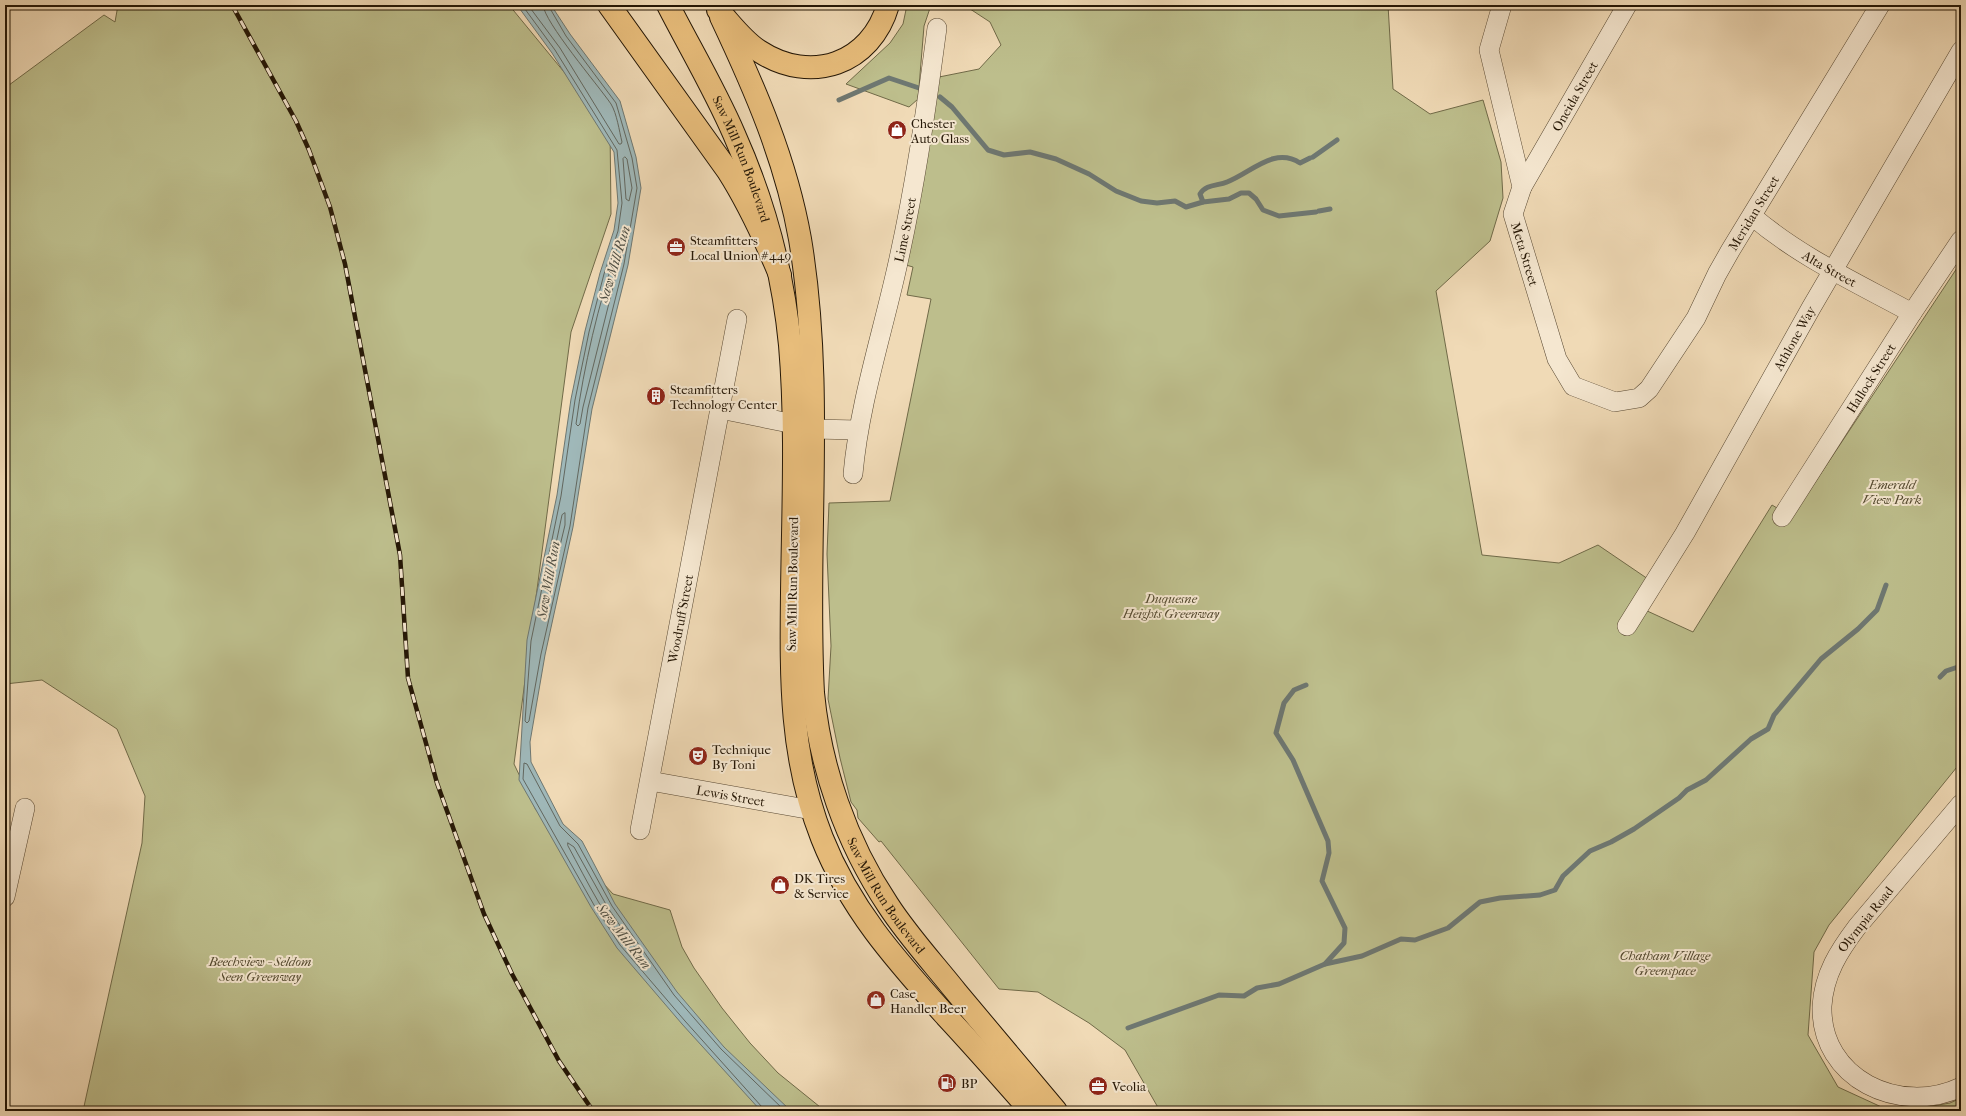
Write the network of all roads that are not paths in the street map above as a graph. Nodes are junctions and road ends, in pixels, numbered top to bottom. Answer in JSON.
{"nodes":[{"id":1,"x":609,"y":5,"type":"edge"},
{"id":2,"x":668,"y":5,"type":"edge"},
{"id":3,"x":888,"y":5,"type":"edge"},
{"id":4,"x":1502,"y":5,"type":"edge"},
{"id":5,"x":1627,"y":5,"type":"edge"},
{"id":6,"x":1880,"y":5,"type":"edge"},
{"id":7,"x":717,"y":8,"type":"edge"},
{"id":8,"x":937,"y":28,"type":"dead end"},
{"id":9,"x":1961,"y":51,"type":"edge"},
{"id":10,"x":1522,"y":187,"type":"junction"},
{"id":11,"x":1752,"y":216,"type":"junction"},
{"id":12,"x":1961,"y":240,"type":"edge"},
{"id":13,"x":1833,"y":270,"type":"junction"},
{"id":14,"x":780,"y":275,"type":"junction"},
{"id":15,"x":1912,"y":313,"type":"junction"},
{"id":16,"x":738,"y":319,"type":"dead end"},
{"id":17,"x":1615,"y":402,"type":"joint"},
{"id":18,"x":720,"y":409,"type":"junction"},
{"id":19,"x":803,"y":426,"type":"junction"},
{"id":20,"x":858,"y":430,"type":"junction"},
{"id":21,"x":853,"y":474,"type":"dead end"},
{"id":22,"x":1782,"y":517,"type":"dead end"},
{"id":23,"x":1627,"y":626,"type":"dead end"},
{"id":24,"x":650,"y":781,"type":"junction"},
{"id":25,"x":1961,"y":804,"type":"edge"},
{"id":26,"x":25,"y":808,"type":"dead end"},
{"id":27,"x":812,"y":810,"type":"junction"},
{"id":28,"x":640,"y":830,"type":"dead end"},
{"id":29,"x":848,"y":830,"type":"junction"},
{"id":30,"x":5,"y":897,"type":"edge"},
{"id":31,"x":1961,"y":1087,"type":"edge"},
{"id":32,"x":1031,"y":1111,"type":"edge"},
{"id":33,"x":1056,"y":1111,"type":"edge"}],
"edges":[{"from":1,"to":14,"type":"highway"},
{"from":2,"to":14,"type":"highway","name":"Saw Mill Run Boulevard"},
{"from":3,"to":7,"type":"highway"},
{"from":4,"to":10,"type":"street"},
{"from":5,"to":10,"type":"street","name":"Oneida Street"},
{"from":6,"to":11,"type":"street","name":"Meridan Street"},
{"from":7,"to":19,"type":"highway","name":"Saw Mill Run Boulevard"},
{"from":8,"to":20,"type":"street","name":"Lime Street"},
{"from":9,"to":13,"type":"street","name":"Athlone Way"},
{"from":10,"to":17,"type":"street","name":"Meta Street"},
{"from":11,"to":13,"type":"street","name":"Alta Street"},
{"from":11,"to":17,"type":"street","name":"Meridan Street"},
{"from":12,"to":15,"type":"street","name":"Hallock Street"},
{"from":13,"to":15,"type":"street","name":"Alta Street"},
{"from":13,"to":23,"type":"street","name":"Athlone Way"},
{"from":14,"to":19,"type":"highway","name":"Saw Mill Run Boulevard"},
{"from":15,"to":22,"type":"street","name":"Hallock Street"},
{"from":16,"to":18,"type":"street","name":"Woodruff Street"},
{"from":18,"to":19,"type":"street"},
{"from":18,"to":24,"type":"street","name":"Woodruff Street"},
{"from":19,"to":20,"type":"street"},
{"from":19,"to":27,"type":"highway","name":"Saw Mill Run Boulevard"},
{"from":19,"to":29,"type":"highway","name":"Saw Mill Run Boulevard"},
{"from":20,"to":21,"type":"street","name":"Lime Street"},
{"from":24,"to":27,"type":"street","name":"Lewis Street"},
{"from":24,"to":28,"type":"street","name":"Woodruff Street"},
{"from":25,"to":31,"type":"street","name":"Olympia Road"},
{"from":26,"to":30,"type":"street"},
{"from":27,"to":29,"type":"highway"},
{"from":27,"to":32,"type":"highway","name":"Saw Mill Run Boulevard"},
{"from":29,"to":33,"type":"highway","name":"Saw Mill Run Boulevard"}]}
